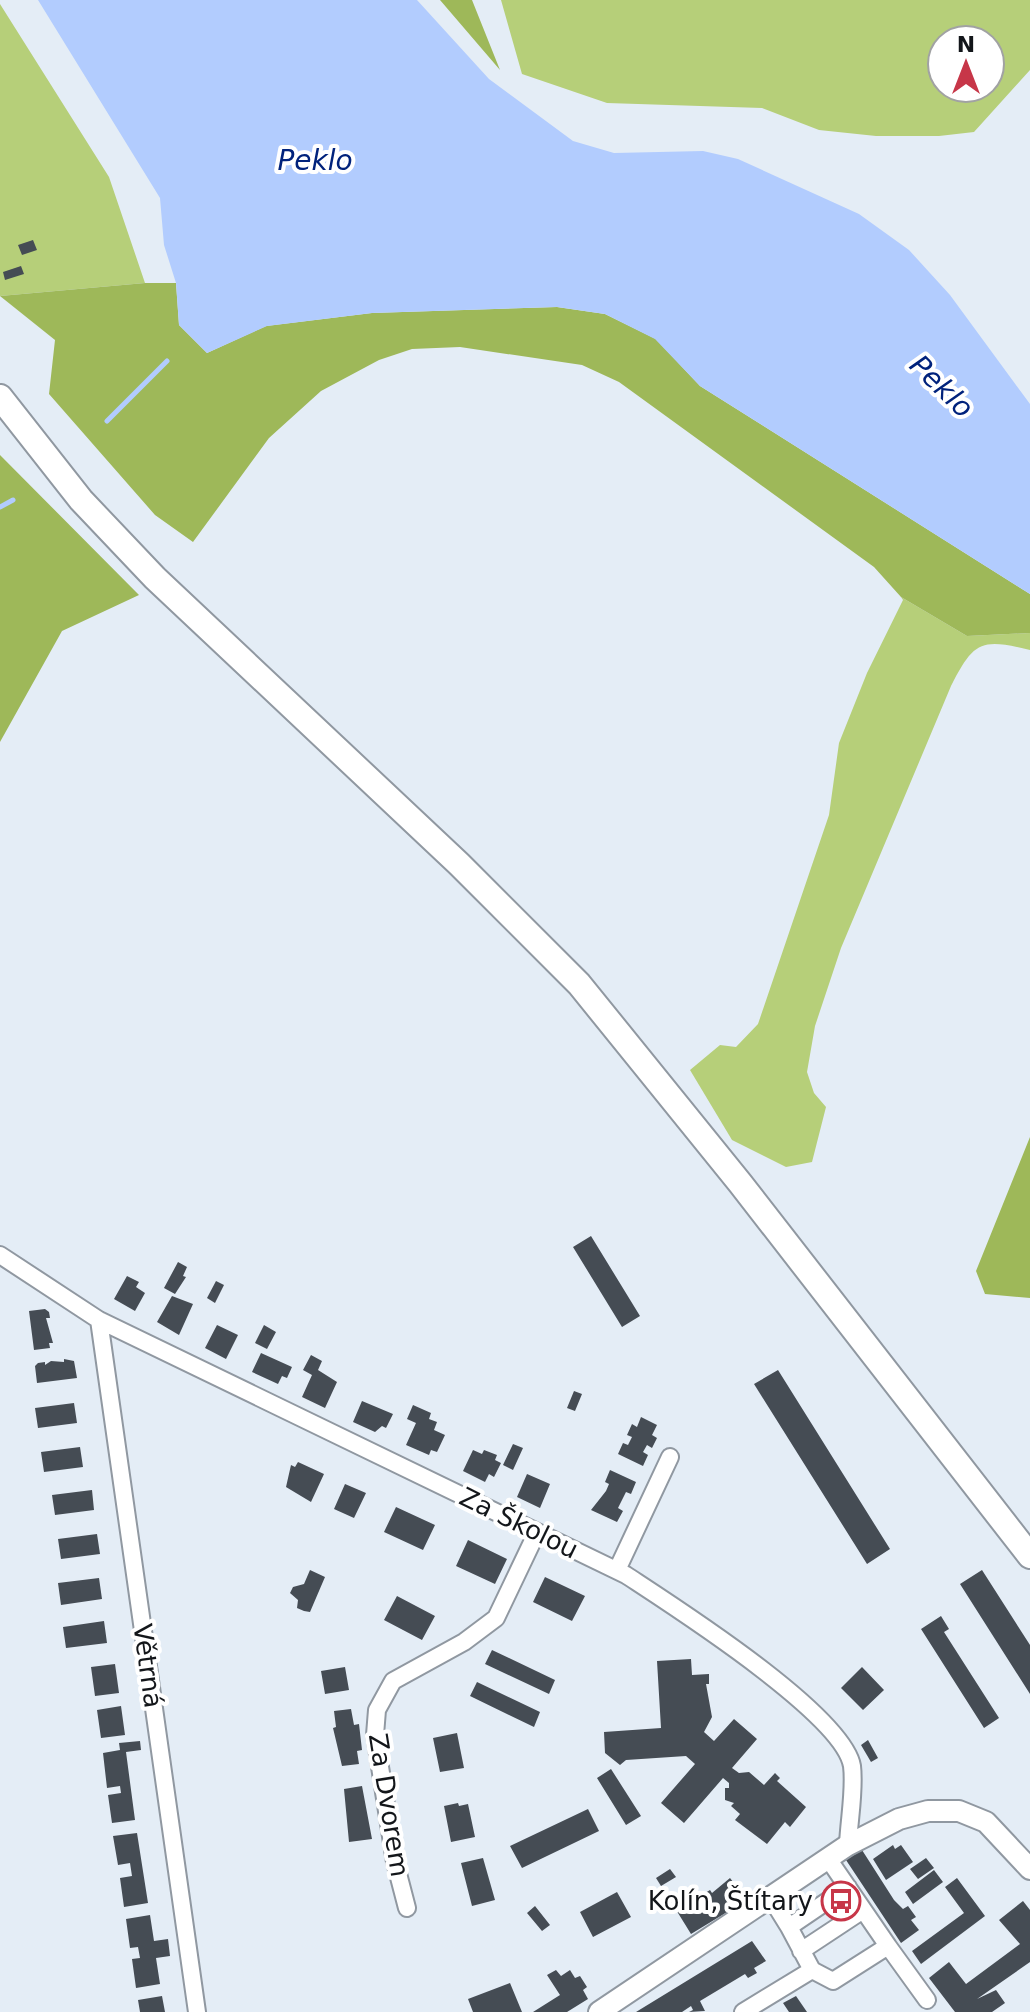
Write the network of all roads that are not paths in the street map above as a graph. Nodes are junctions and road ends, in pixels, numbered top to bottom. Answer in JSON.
{"nodes":[{"id":1,"x":0,"y":397,"type":"edge"},
{"id":2,"x":0,"y":1255,"type":"edge"},
{"id":3,"x":99,"y":1320,"type":"junction"},
{"id":4,"x":670,"y":1457,"type":"dead end"},
{"id":5,"x":537,"y":1532,"type":"junction"},
{"id":6,"x":1030,"y":1556,"type":"edge"},
{"id":7,"x":617,"y":1570,"type":"junction"},
{"id":8,"x":848,"y":1845,"type":"junction"},
{"id":9,"x":829,"y":1860,"type":"junction"},
{"id":10,"x":1030,"y":1869,"type":"edge"},
{"id":11,"x":848,"y":1887,"type":"junction"},
{"id":12,"x":771,"y":1898,"type":"junction"},
{"id":13,"x":407,"y":1908,"type":"dead end"},
{"id":14,"x":863,"y":1910,"type":"junction"},
{"id":15,"x":789,"y":1927,"type":"junction"},
{"id":16,"x":888,"y":1946,"type":"junction"},
{"id":17,"x":801,"y":1951,"type":"junction"},
{"id":18,"x":812,"y":1970,"type":"junction"},
{"id":19,"x":927,"y":2000,"type":"dead end"},
{"id":20,"x":197,"y":2012,"type":"edge"},
{"id":21,"x":599,"y":2012,"type":"edge"},
{"id":22,"x":743,"y":2012,"type":"edge"}],
"edges":[{"from":1,"to":6,"type":"main road"},
{"from":2,"to":3,"type":"street","name":"Za Školou"},
{"from":3,"to":5,"type":"street","name":"Za Školou"},
{"from":3,"to":20,"type":"street","name":"Větrná"},
{"from":4,"to":7,"type":"street"},
{"from":5,"to":7,"type":"street","name":"Za Školou"},
{"from":5,"to":13,"type":"street","name":"Za Dvorem"},
{"from":7,"to":8,"type":"street","name":"Za Školou"},
{"from":8,"to":9,"type":"street"},
{"from":8,"to":10,"type":"street"},
{"from":9,"to":11,"type":"street"},
{"from":9,"to":12,"type":"street"},
{"from":11,"to":14,"type":"street"},
{"from":11,"to":15,"type":"street"},
{"from":12,"to":15,"type":"street"},
{"from":12,"to":21,"type":"street"},
{"from":14,"to":16,"type":"street"},
{"from":14,"to":17,"type":"street"},
{"from":15,"to":17,"type":"street"},
{"from":16,"to":18,"type":"street"},
{"from":16,"to":19,"type":"street"},
{"from":17,"to":18,"type":"street"},
{"from":18,"to":22,"type":"street"}]}
